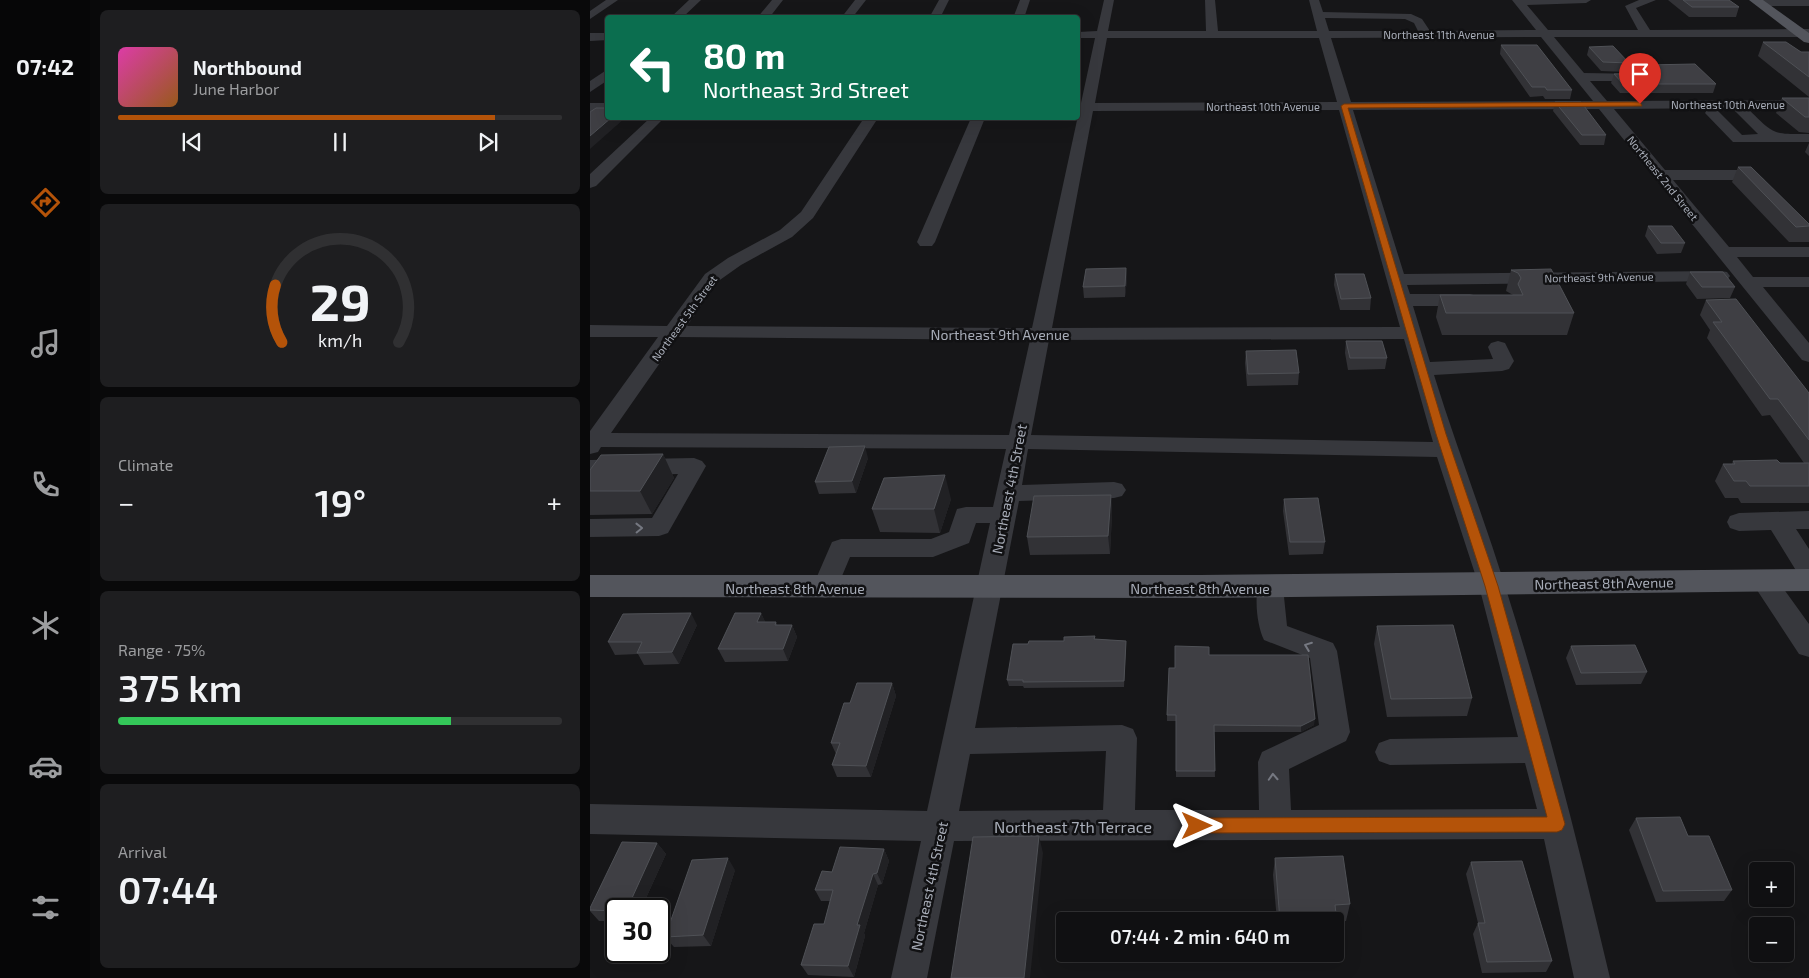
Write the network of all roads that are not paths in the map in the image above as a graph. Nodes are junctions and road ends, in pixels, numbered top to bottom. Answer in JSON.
{"nodes":[{"id":1,"x":613,"y":0,"type":"edge"},
{"id":2,"x":696,"y":0,"type":"edge"},
{"id":3,"x":778,"y":0,"type":"edge"},
{"id":4,"x":861,"y":0,"type":"edge"},
{"id":5,"x":944,"y":0,"type":"edge"},
{"id":6,"x":1025,"y":0,"type":"edge"},
{"id":7,"x":1109,"y":0,"type":"edge"},
{"id":8,"x":1210,"y":0,"type":"edge"},
{"id":9,"x":1586,"y":0,"type":"edge"},
{"id":10,"x":1651,"y":0,"type":"edge"},
{"id":11,"x":1518,"y":1,"type":"edge"},
{"id":12,"x":1757,"y":1,"type":"edge"},
{"id":13,"x":1794,"y":3,"type":"junction"},
{"id":14,"x":1809,"y":3,"type":"edge"},
{"id":15,"x":1316,"y":8,"type":"edge"},
{"id":16,"x":1809,"y":14,"type":"edge"},
{"id":17,"x":678,"y":15,"type":"edge"},
{"id":18,"x":765,"y":15,"type":"edge"},
{"id":19,"x":848,"y":15,"type":"edge"},
{"id":20,"x":936,"y":15,"type":"edge"},
{"id":21,"x":1019,"y":15,"type":"edge"},
{"id":22,"x":590,"y":16,"type":"edge"},
{"id":23,"x":1785,"y":22,"type":"junction"},
{"id":24,"x":1545,"y":33,"type":"junction"},
{"id":25,"x":1646,"y":33,"type":"junction"},
{"id":26,"x":1715,"y":33,"type":"junction"},
{"id":27,"x":1731,"y":33,"type":"junction"},
{"id":28,"x":1426,"y":34,"type":"junction"},
{"id":29,"x":1080,"y":35,"type":"edge"},
{"id":30,"x":1102,"y":35,"type":"junction"},
{"id":31,"x":1212,"y":35,"type":"junction"},
{"id":32,"x":1323,"y":35,"type":"junction"},
{"id":33,"x":1806,"y":35,"type":"edge"},
{"id":34,"x":590,"y":36,"type":"edge"},
{"id":35,"x":605,"y":36,"type":"edge"},
{"id":36,"x":1778,"y":45,"type":"edge"},
{"id":37,"x":605,"y":75,"type":"edge"},
{"id":38,"x":1637,"y":76,"type":"edge"},
{"id":39,"x":1580,"y":77,"type":"junction"},
{"id":40,"x":590,"y":88,"type":"edge"},
{"id":41,"x":1602,"y":104,"type":"junction"},
{"id":42,"x":1735,"y":104,"type":"junction"},
{"id":43,"x":1809,"y":104,"type":"edge"},
{"id":44,"x":1344,"y":106,"type":"junction"},
{"id":45,"x":590,"y":107,"type":"edge"},
{"id":46,"x":605,"y":107,"type":"edge"},
{"id":47,"x":1083,"y":107,"type":"edge"},
{"id":48,"x":1712,"y":112,"type":"dead end"},
{"id":49,"x":655,"y":120,"type":"edge"},
{"id":50,"x":870,"y":120,"type":"edge"},
{"id":51,"x":977,"y":120,"type":"edge"},
{"id":52,"x":1774,"y":138,"type":"junction"},
{"id":53,"x":1809,"y":138,"type":"edge"},
{"id":54,"x":1660,"y":175,"type":"junction"},
{"id":55,"x":590,"y":183,"type":"edge"},
{"id":56,"x":1770,"y":195,"type":"edge"},
{"id":57,"x":926,"y":242,"type":"dead end"},
{"id":58,"x":1723,"y":252,"type":"junction"},
{"id":59,"x":1809,"y":252,"type":"edge"},
{"id":60,"x":1746,"y":279,"type":"junction"},
{"id":61,"x":1396,"y":280,"type":"junction"},
{"id":62,"x":1809,"y":282,"type":"edge"},
{"id":63,"x":1402,"y":300,"type":"junction"},
{"id":64,"x":1486,"y":300,"type":"edge"},
{"id":65,"x":590,"y":331,"type":"edge"},
{"id":66,"x":674,"y":331,"type":"junction"},
{"id":67,"x":1411,"y":333,"type":"junction"},
{"id":68,"x":1040,"y":334,"type":"junction"},
{"id":69,"x":1498,"y":347,"type":"dead end"},
{"id":70,"x":1809,"y":356,"type":"edge"},
{"id":71,"x":1422,"y":369,"type":"junction"},
{"id":72,"x":1018,"y":442,"type":"junction"},
{"id":73,"x":592,"y":443,"type":"edge"},
{"id":74,"x":1446,"y":450,"type":"junction"},
{"id":75,"x":590,"y":468,"type":"edge"},
{"id":76,"x":1114,"y":490,"type":"dead end"},
{"id":77,"x":1006,"y":504,"type":"junction"},
{"id":78,"x":1809,"y":520,"type":"edge"},
{"id":79,"x":1778,"y":521,"type":"junction"},
{"id":80,"x":1739,"y":522,"type":"dead end"},
{"id":81,"x":590,"y":528,"type":"edge"},
{"id":82,"x":1809,"y":570,"type":"edge"},
{"id":83,"x":1809,"y":580,"type":"edge"},
{"id":84,"x":1764,"y":581,"type":"junction"},
{"id":85,"x":590,"y":586,"type":"edge"},
{"id":86,"x":1492,"y":586,"type":"junction"},
{"id":87,"x":1270,"y":587,"type":"junction"},
{"id":88,"x":825,"y":588,"type":"junction"},
{"id":89,"x":990,"y":589,"type":"junction"},
{"id":90,"x":1809,"y":646,"type":"edge"},
{"id":91,"x":959,"y":741,"type":"junction"},
{"id":92,"x":1536,"y":750,"type":"junction"},
{"id":93,"x":1390,"y":752,"type":"dead end"},
{"id":94,"x":590,"y":819,"type":"edge"},
{"id":95,"x":1557,"y":824,"type":"junction"},
{"id":96,"x":1276,"y":825,"type":"junction"},
{"id":97,"x":942,"y":826,"type":"junction"},
{"id":98,"x":1118,"y":826,"type":"junction"},
{"id":99,"x":909,"y":978,"type":"edge"},
{"id":100,"x":1592,"y":978,"type":"edge"}],
"edges":[{"from":1,"to":22,"type":"street"},
{"from":2,"to":17,"type":"street"},
{"from":3,"to":18,"type":"street"},
{"from":4,"to":19,"type":"street"},
{"from":5,"to":20,"type":"street"},
{"from":6,"to":21,"type":"street"},
{"from":7,"to":30,"type":"street","name":"Northeast 4th Street"},
{"from":8,"to":31,"type":"street"},
{"from":9,"to":11,"type":"street"},
{"from":10,"to":25,"type":"street"},
{"from":11,"to":24,"type":"street","name":"Northeast 2nd Street"},
{"from":12,"to":13,"type":"street"},
{"from":12,"to":23,"type":"main road"},
{"from":13,"to":14,"type":"street"},
{"from":13,"to":16,"type":"street"},
{"from":15,"to":28,"type":"street"},
{"from":15,"to":32,"type":"street"},
{"from":23,"to":26,"type":"street"},
{"from":23,"to":33,"type":"main road"},
{"from":24,"to":25,"type":"street","name":"Northeast 11th Avenue"},
{"from":24,"to":28,"type":"street","name":"Northeast 11th Avenue"},
{"from":24,"to":39,"type":"street","name":"Northeast 2nd Street"},
{"from":25,"to":26,"type":"street","name":"Northeast 11th Avenue"},
{"from":26,"to":27,"type":"street","name":"Northeast 11th Avenue"},
{"from":27,"to":33,"type":"street","name":"Northeast 11th Avenue"},
{"from":27,"to":36,"type":"street"},
{"from":28,"to":32,"type":"street","name":"Northeast 11th Avenue"},
{"from":29,"to":30,"type":"street","name":"Northeast 11th Avenue"},
{"from":30,"to":31,"type":"street","name":"Northeast 11th Avenue"},
{"from":30,"to":47,"type":"street","name":"Northeast 4th Street"},
{"from":31,"to":32,"type":"street","name":"Northeast 11th Avenue"},
{"from":32,"to":44,"type":"street"},
{"from":34,"to":35,"type":"street"},
{"from":37,"to":40,"type":"street"},
{"from":38,"to":39,"type":"street"},
{"from":39,"to":41,"type":"street","name":"Northeast 2nd Street"},
{"from":41,"to":42,"type":"street","name":"Northeast 10th Avenue"},
{"from":41,"to":44,"type":"street","name":"Northeast 10th Avenue"},
{"from":41,"to":54,"type":"street","name":"Northeast 2nd Street"},
{"from":42,"to":43,"type":"street","name":"Northeast 10th Avenue"},
{"from":42,"to":52,"type":"street"},
{"from":44,"to":47,"type":"street","name":"Northeast 10th Avenue"},
{"from":44,"to":61,"type":"street"},
{"from":45,"to":46,"type":"street"},
{"from":47,"to":68,"type":"street","name":"Northeast 4th Street"},
{"from":48,"to":52,"type":"street"},
{"from":49,"to":55,"type":"street"},
{"from":50,"to":66,"type":"street","name":"Northeast 5th Street"},
{"from":51,"to":57,"type":"street"},
{"from":52,"to":53,"type":"street"},
{"from":54,"to":56,"type":"street"},
{"from":54,"to":58,"type":"street","name":"Northeast 2nd Street"},
{"from":58,"to":59,"type":"street"},
{"from":58,"to":60,"type":"street","name":"Northeast 2nd Street"},
{"from":60,"to":61,"type":"street","name":"Northeast 9th Avenue"},
{"from":60,"to":62,"type":"street","name":"Northeast 9th Avenue"},
{"from":60,"to":70,"type":"street","name":"Northeast 2nd Street"},
{"from":61,"to":63,"type":"street"},
{"from":63,"to":64,"type":"street"},
{"from":63,"to":67,"type":"street"},
{"from":65,"to":66,"type":"street","name":"Northeast 9th Avenue"},
{"from":66,"to":68,"type":"street","name":"Northeast 9th Avenue"},
{"from":66,"to":73,"type":"street","name":"Northeast 5th Street"},
{"from":67,"to":68,"type":"street","name":"Northeast 9th Avenue"},
{"from":67,"to":71,"type":"street"},
{"from":68,"to":72,"type":"street","name":"Northeast 4th Street"},
{"from":69,"to":71,"type":"street"},
{"from":71,"to":74,"type":"street"},
{"from":72,"to":73,"type":"street"},
{"from":72,"to":74,"type":"street"},
{"from":72,"to":77,"type":"street","name":"Northeast 4th Street"},
{"from":74,"to":86,"type":"street"},
{"from":81,"to":75,"type":"street","one_way":true},
{"from":76,"to":77,"type":"street"},
{"from":77,"to":88,"type":"street"},
{"from":77,"to":89,"type":"street","name":"Northeast 4th Street"},
{"from":78,"to":79,"type":"street"},
{"from":79,"to":80,"type":"street"},
{"from":79,"to":82,"type":"street"},
{"from":83,"to":84,"type":"main road","name":"Northeast 8th Avenue"},
{"from":84,"to":86,"type":"main road","name":"Northeast 8th Avenue"},
{"from":84,"to":90,"type":"street"},
{"from":85,"to":88,"type":"main road","name":"Northeast 8th Avenue"},
{"from":86,"to":87,"type":"main road","name":"Northeast 8th Avenue"},
{"from":86,"to":92,"type":"street"},
{"from":87,"to":89,"type":"main road","name":"Northeast 8th Avenue"},
{"from":96,"to":87,"type":"street","one_way":true},
{"from":88,"to":89,"type":"main road","name":"Northeast 8th Avenue"},
{"from":89,"to":91,"type":"street","name":"Northeast 4th Street"},
{"from":91,"to":97,"type":"street","name":"Northeast 4th Street"},
{"from":91,"to":98,"type":"street"},
{"from":92,"to":93,"type":"street"},
{"from":92,"to":95,"type":"street"},
{"from":94,"to":97,"type":"street","name":"Northeast 7th Terrace"},
{"from":95,"to":96,"type":"street","name":"Northeast 7th Terrace"},
{"from":95,"to":100,"type":"street"},
{"from":96,"to":98,"type":"street","name":"Northeast 7th Terrace"},
{"from":97,"to":98,"type":"street","name":"Northeast 7th Terrace"},
{"from":97,"to":99,"type":"street","name":"Northeast 4th Street"}]}
